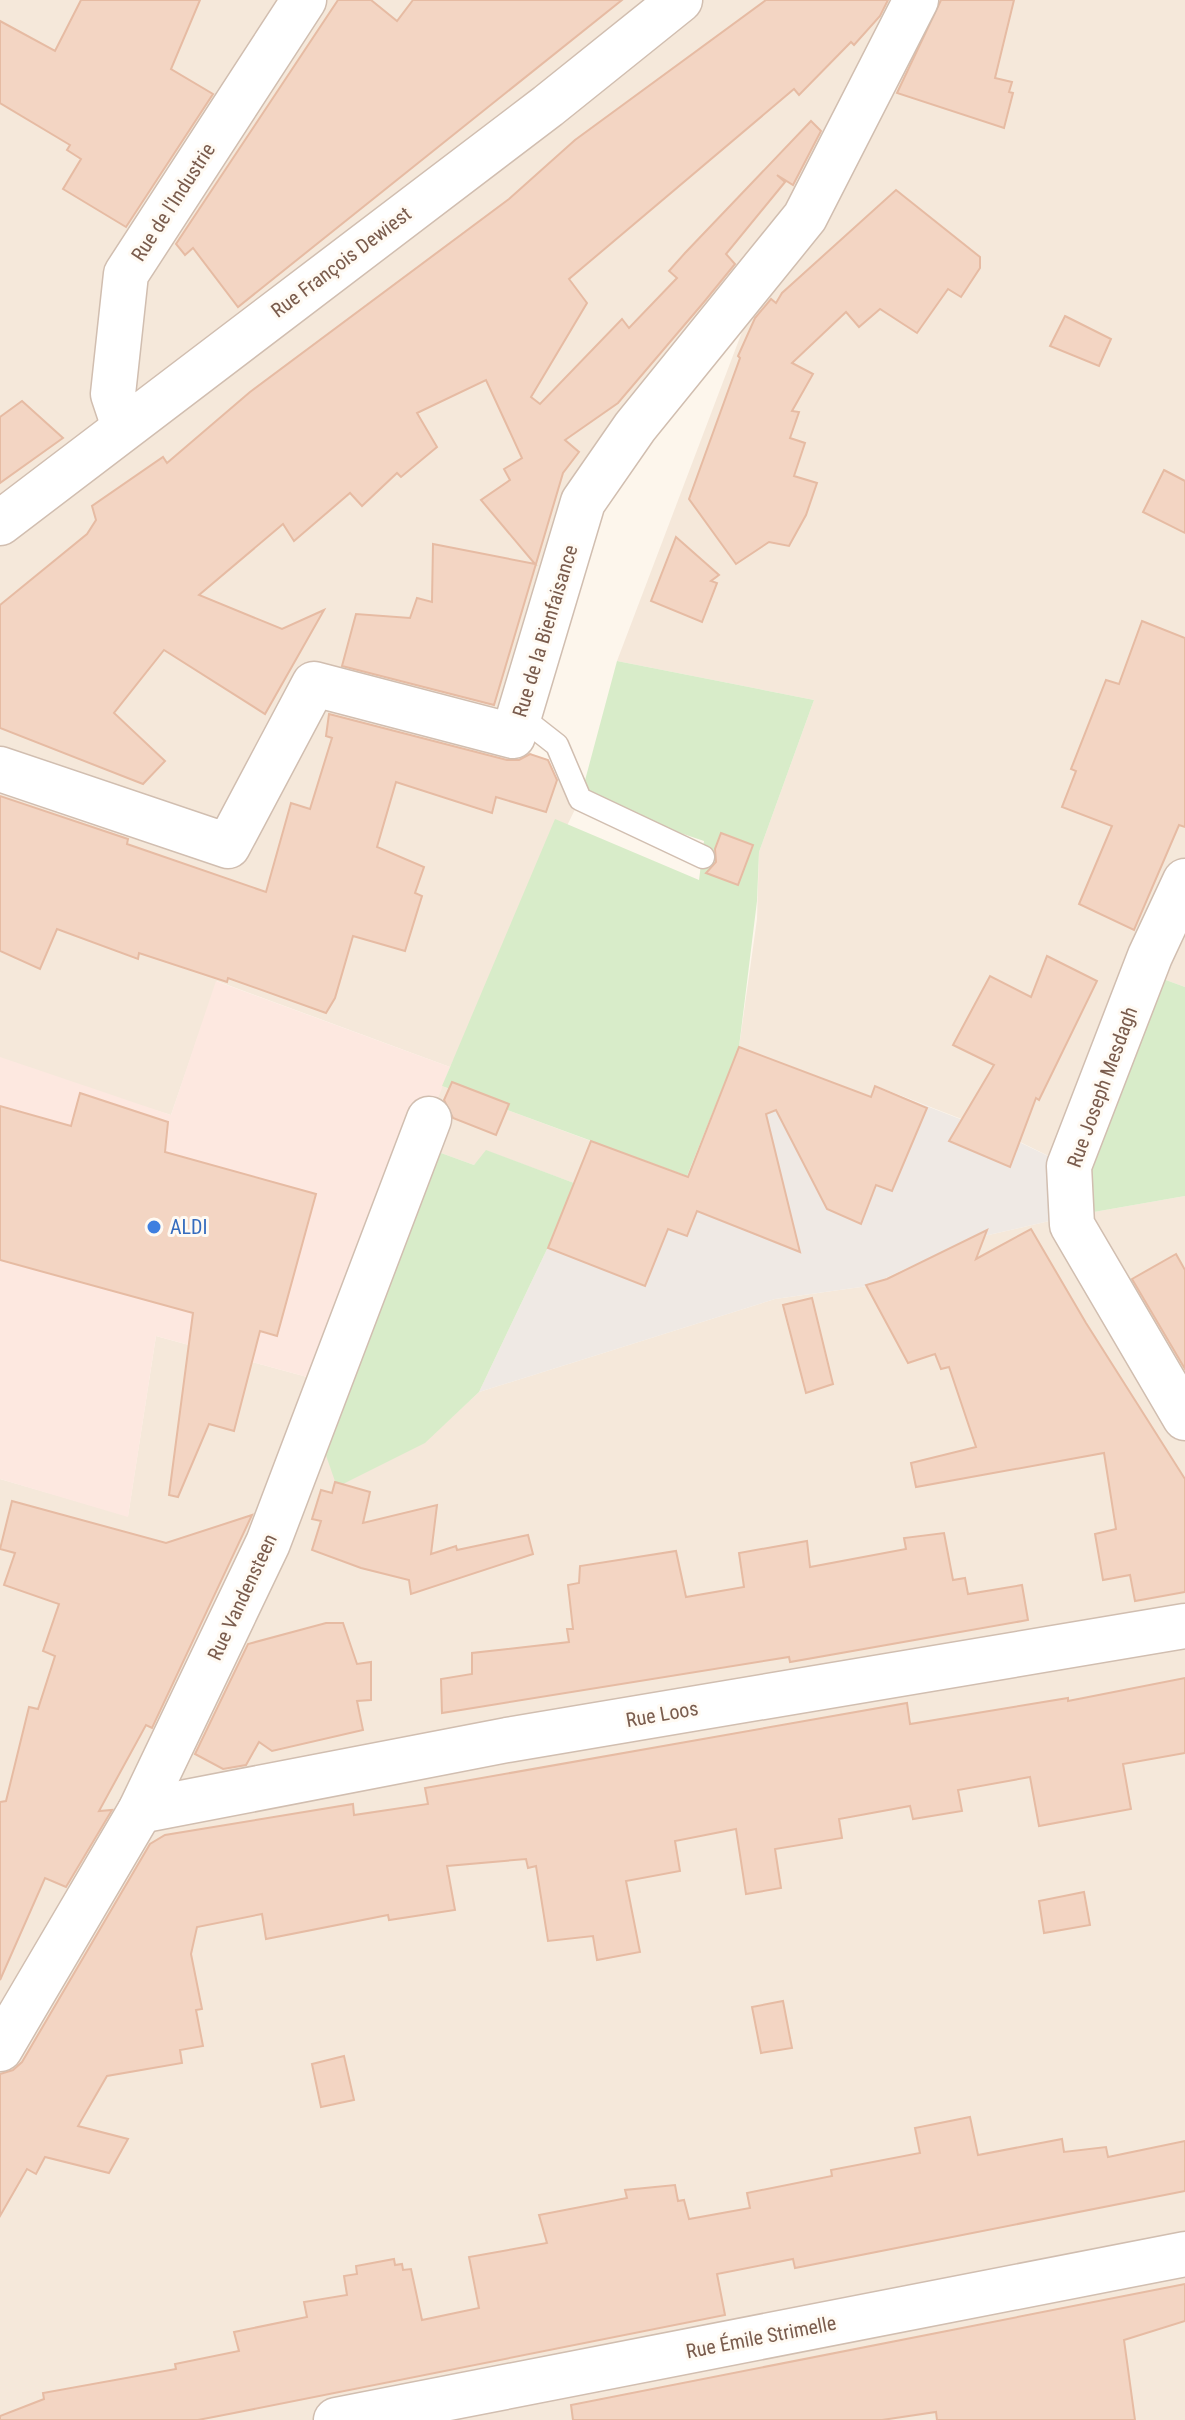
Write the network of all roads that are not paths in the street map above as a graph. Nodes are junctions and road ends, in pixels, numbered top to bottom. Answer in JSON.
{"nodes":[{"id":1,"x":304,"y":0,"type":"edge"},
{"id":2,"x":680,"y":0,"type":"edge"},
{"id":3,"x":916,"y":0,"type":"edge"},
{"id":4,"x":124,"y":427,"type":"junction"},
{"id":5,"x":0,"y":523,"type":"edge"},
{"id":6,"x":520,"y":716,"type":"junction"},
{"id":7,"x":0,"y":769,"type":"edge"},
{"id":8,"x":703,"y":857,"type":"dead end"},
{"id":9,"x":1185,"y":881,"type":"edge"},
{"id":10,"x":429,"y":1119,"type":"dead end"},
{"id":11,"x":1185,"y":1418,"type":"edge"},
{"id":12,"x":1185,"y":1626,"type":"edge"},
{"id":13,"x":140,"y":1811,"type":"junction"},
{"id":14,"x":0,"y":2049,"type":"edge"},
{"id":15,"x":1185,"y":2254,"type":"edge"},
{"id":16,"x":336,"y":2420,"type":"edge"}],
"edges":[{"from":1,"to":4,"type":"street","name":"Rue de l'Industrie"},
{"from":2,"to":4,"type":"street","name":"Rue François Dewiest"},
{"from":3,"to":6,"type":"street","name":"Rue de la Bienfaisance"},
{"from":4,"to":5,"type":"street","name":"Rue François Dewiest"},
{"from":6,"to":7,"type":"street","name":"Rue de la Bienfaisance"},
{"from":6,"to":8,"type":"lane"},
{"from":9,"to":11,"type":"street","name":"Rue Joseph Mesdagh"},
{"from":10,"to":13,"type":"street","name":"Rue Vandensteen"},
{"from":12,"to":13,"type":"street","name":"Rue Loos"},
{"from":13,"to":14,"type":"street","name":"Rue Vandensteen"},
{"from":15,"to":16,"type":"street","name":"Rue Émile Strimelle"}]}
